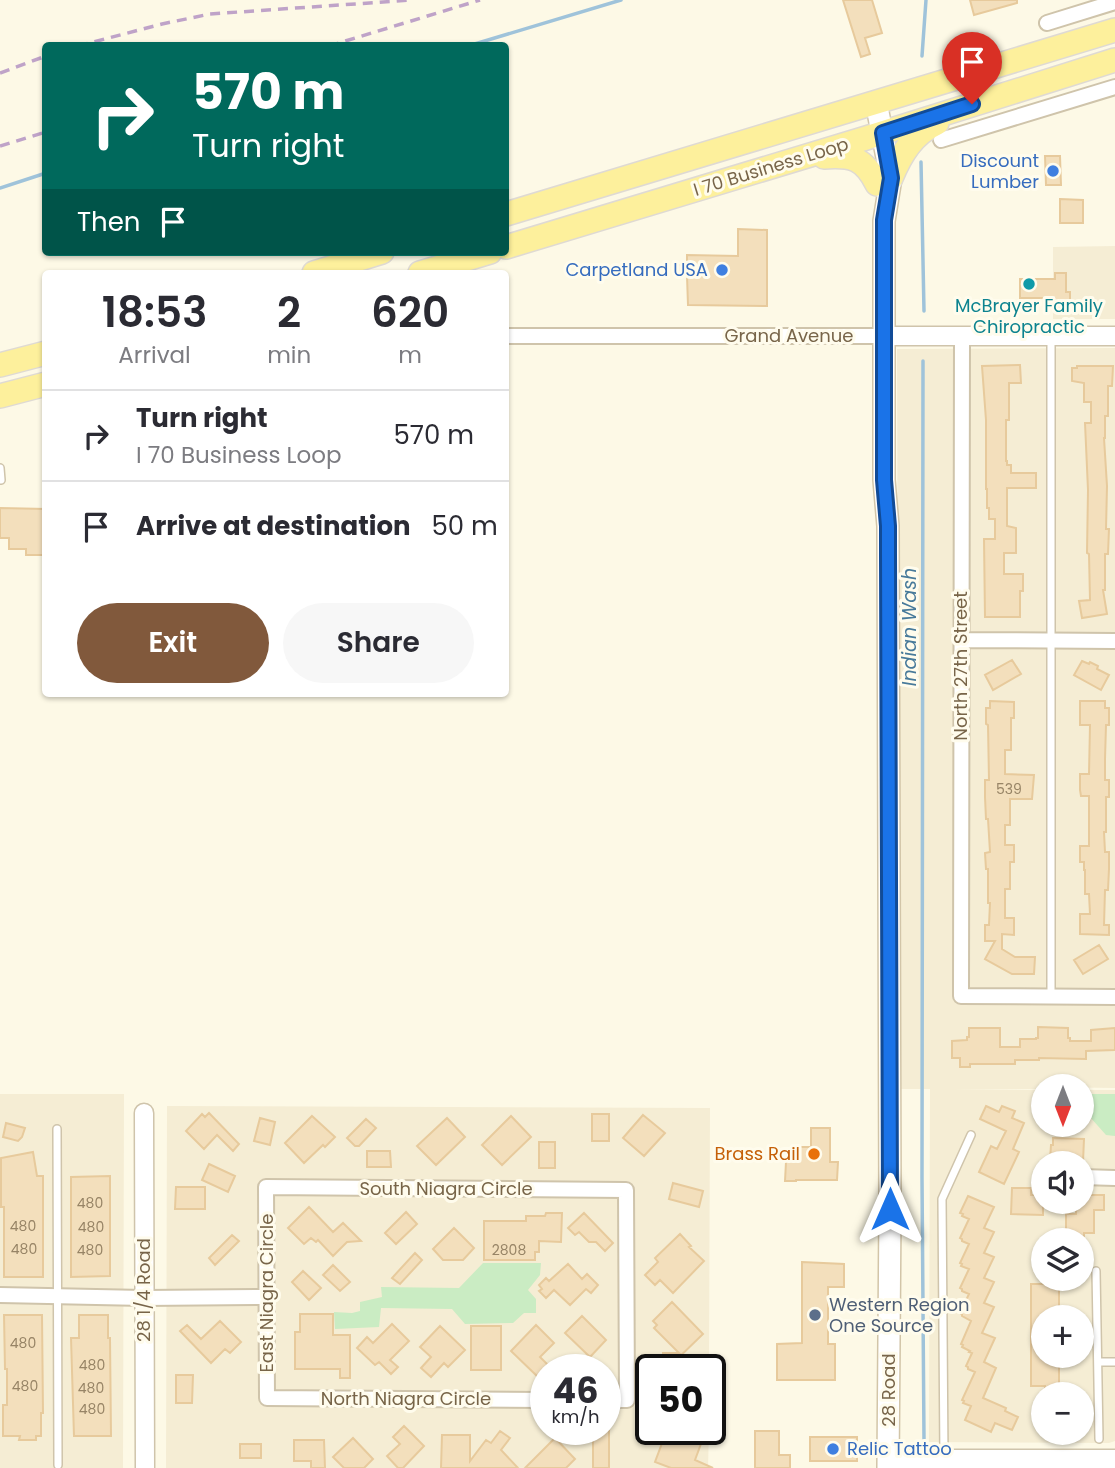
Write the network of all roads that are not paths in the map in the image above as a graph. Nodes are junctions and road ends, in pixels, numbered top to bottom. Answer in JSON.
{"nodes":[{"id":1,"x":1115,"y":2,"type":"edge"},
{"id":2,"x":1047,"y":23,"type":"dead end"},
{"id":3,"x":1115,"y":30,"type":"edge"},
{"id":4,"x":1115,"y":60,"type":"edge"},
{"id":5,"x":1115,"y":87,"type":"edge"},
{"id":6,"x":995,"y":97,"type":"junction"},
{"id":7,"x":876,"y":102,"type":"junction"},
{"id":8,"x":883,"y":133,"type":"junction"},
{"id":9,"x":941,"y":140,"type":"dead end"},
{"id":10,"x":793,"y":160,"type":"junction"},
{"id":11,"x":884,"y":181,"type":"junction"},
{"id":12,"x":509,"y":213,"type":"edge"},
{"id":13,"x":509,"y":246,"type":"edge"},
{"id":14,"x":369,"y":256,"type":"edge"},
{"id":15,"x":444,"y":258,"type":"edge"},
{"id":16,"x":324,"y":270,"type":"edge"},
{"id":17,"x":425,"y":270,"type":"edge"},
{"id":18,"x":884,"y":336,"type":"junction"},
{"id":19,"x":962,"y":336,"type":"junction"},
{"id":20,"x":1051,"y":336,"type":"junction"},
{"id":21,"x":1115,"y":336,"type":"edge"},
{"id":22,"x":509,"y":337,"type":"edge"},
{"id":23,"x":42,"y":354,"type":"edge"},
{"id":24,"x":0,"y":365,"type":"edge"},
{"id":25,"x":42,"y":385,"type":"edge"},
{"id":26,"x":0,"y":396,"type":"edge"},
{"id":27,"x":0,"y":468,"type":"edge"},
{"id":28,"x":1,"y":480,"type":"edge"},
{"id":29,"x":961,"y":640,"type":"junction"},
{"id":30,"x":1051,"y":640,"type":"junction"},
{"id":31,"x":1115,"y":641,"type":"edge"},
{"id":32,"x":1051,"y":996,"type":"junction"},
{"id":33,"x":1115,"y":997,"type":"edge"},
{"id":34,"x":144,"y":1113,"type":"dead end"},
{"id":35,"x":57,"y":1129,"type":"dead end"},
{"id":36,"x":971,"y":1135,"type":"dead end"},
{"id":37,"x":1094,"y":1177,"type":"edge"},
{"id":38,"x":1115,"y":1178,"type":"edge"},
{"id":39,"x":266,"y":1187,"type":"joint"},
{"id":40,"x":1096,"y":1271,"type":"dead end"},
{"id":41,"x":0,"y":1295,"type":"edge"},
{"id":42,"x":57,"y":1296,"type":"junction"},
{"id":43,"x":267,"y":1297,"type":"junction"},
{"id":44,"x":144,"y":1298,"type":"junction"},
{"id":45,"x":1098,"y":1362,"type":"junction"},
{"id":46,"x":1115,"y":1362,"type":"edge"},
{"id":47,"x":267,"y":1398,"type":"joint"},
{"id":48,"x":530,"y":1400,"type":"edge"},
{"id":49,"x":621,"y":1401,"type":"edge"},
{"id":50,"x":1099,"y":1439,"type":"dead end"},
{"id":51,"x":944,"y":1459,"type":"junction"},
{"id":52,"x":1115,"y":1459,"type":"edge"},
{"id":53,"x":888,"y":1464,"type":"edge"},
{"id":54,"x":998,"y":1464,"type":"edge"},
{"id":55,"x":1088,"y":1464,"type":"edge"},
{"id":56,"x":58,"y":1465,"type":"dead end"},
{"id":57,"x":145,"y":1468,"type":"edge"}],
"edges":[{"from":1,"to":2,"type":"street"},
{"from":3,"to":7,"type":"main road","name":"I 70 Business Loop"},
{"from":4,"to":6,"type":"main road","name":"I 70 Business Loop"},
{"from":5,"to":9,"type":"street"},
{"from":6,"to":8,"type":"main road","name":"I 70 Business Loop"},
{"from":6,"to":11,"type":"main road"},
{"from":7,"to":8,"type":"main road","name":"28 Road"},
{"from":7,"to":12,"type":"main road","name":"I 70 Business Loop"},
{"from":8,"to":10,"type":"main road","name":"I 70 Business Loop"},
{"from":8,"to":11,"type":"main road","name":"28 Road"},
{"from":10,"to":11,"type":"main road"},
{"from":10,"to":13,"type":"main road","name":"I 70 Business Loop"},
{"from":11,"to":18,"type":"main road","name":"28 Road"},
{"from":14,"to":16,"type":"main road"},
{"from":15,"to":17,"type":"main road"},
{"from":18,"to":19,"type":"street","name":"Grand Avenue"},
{"from":18,"to":22,"type":"street","name":"Grand Avenue"},
{"from":18,"to":53,"type":"main road","name":"28 Road"},
{"from":19,"to":20,"type":"street","name":"Grand Avenue"},
{"from":19,"to":29,"type":"street","name":"North 27th Street"},
{"from":20,"to":21,"type":"street","name":"Grand Avenue"},
{"from":20,"to":30,"type":"lane"},
{"from":23,"to":24,"type":"main road"},
{"from":25,"to":26,"type":"main road"},
{"from":27,"to":28,"type":"lane"},
{"from":29,"to":30,"type":"street"},
{"from":29,"to":32,"type":"street","name":"North 27th Street"},
{"from":30,"to":31,"type":"street"},
{"from":30,"to":32,"type":"lane"},
{"from":32,"to":33,"type":"street"},
{"from":34,"to":44,"type":"street","name":"28 1/4 Road"},
{"from":35,"to":42,"type":"lane"},
{"from":36,"to":51,"type":"lane"},
{"from":37,"to":38,"type":"street"},
{"from":39,"to":43,"type":"street","name":"East Niagra Circle"},
{"from":39,"to":49,"type":"street","name":"South Niagra Circle"},
{"from":40,"to":45,"type":"lane"},
{"from":41,"to":42,"type":"street"},
{"from":42,"to":44,"type":"street"},
{"from":42,"to":56,"type":"lane"},
{"from":43,"to":44,"type":"street"},
{"from":43,"to":47,"type":"street","name":"East Niagra Circle"},
{"from":44,"to":57,"type":"street","name":"28 1/4 Road"},
{"from":45,"to":46,"type":"lane"},
{"from":45,"to":50,"type":"lane"},
{"from":47,"to":48,"type":"street","name":"North Niagra Circle"},
{"from":51,"to":53,"type":"street"},
{"from":51,"to":54,"type":"street"},
{"from":52,"to":55,"type":"street"},
{"from":54,"to":55,"type":"street"}]}
